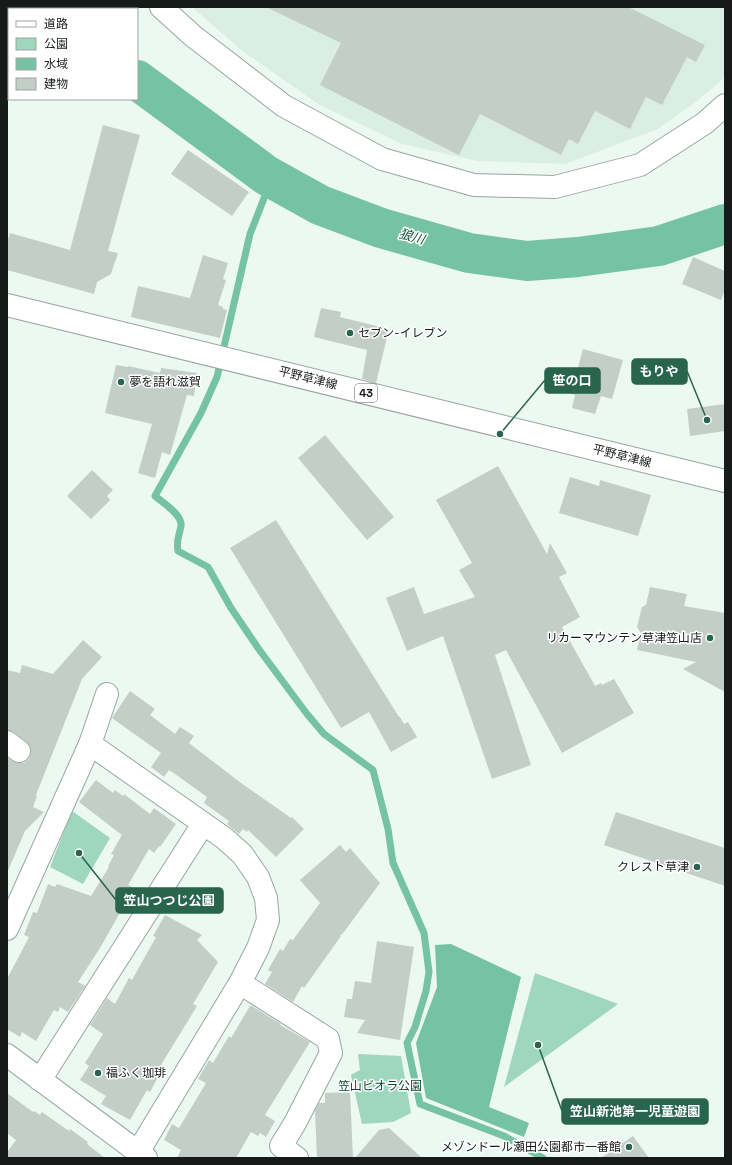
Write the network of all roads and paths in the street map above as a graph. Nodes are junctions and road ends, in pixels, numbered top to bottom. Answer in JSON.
{"nodes":[{"id":1,"x":161,"y":7,"type":"edge"},
{"id":2,"x":725,"y":105,"type":"edge"},
{"id":3,"x":7,"y":305,"type":"edge"},
{"id":4,"x":725,"y":481,"type":"edge"},
{"id":5,"x":108,"y":694,"type":"dead end"},
{"id":6,"x":90,"y":744,"type":"junction"},
{"id":7,"x":203,"y":824,"type":"junction"},
{"id":8,"x":7,"y":930,"type":"edge"},
{"id":9,"x":240,"y":984,"type":"junction"},
{"id":10,"x":7,"y":1055,"type":"edge"},
{"id":11,"x":40,"y":1080,"type":"junction"},
{"id":12,"x":284,"y":1154,"type":"edge"},
{"id":13,"x":142,"y":1155,"type":"edge"}],
"edges":[{"from":1,"to":2,"type":"street"},
{"from":3,"to":4,"type":"street","name":"平野草津線","number":"43"},
{"from":5,"to":6,"type":"street"},
{"from":6,"to":7,"type":"street"},
{"from":6,"to":8,"type":"street"},
{"from":7,"to":9,"type":"street"},
{"from":7,"to":11,"type":"street"},
{"from":9,"to":12,"type":"street"},
{"from":9,"to":13,"type":"street"},
{"from":10,"to":11,"type":"street"},
{"from":11,"to":13,"type":"street"}]}
